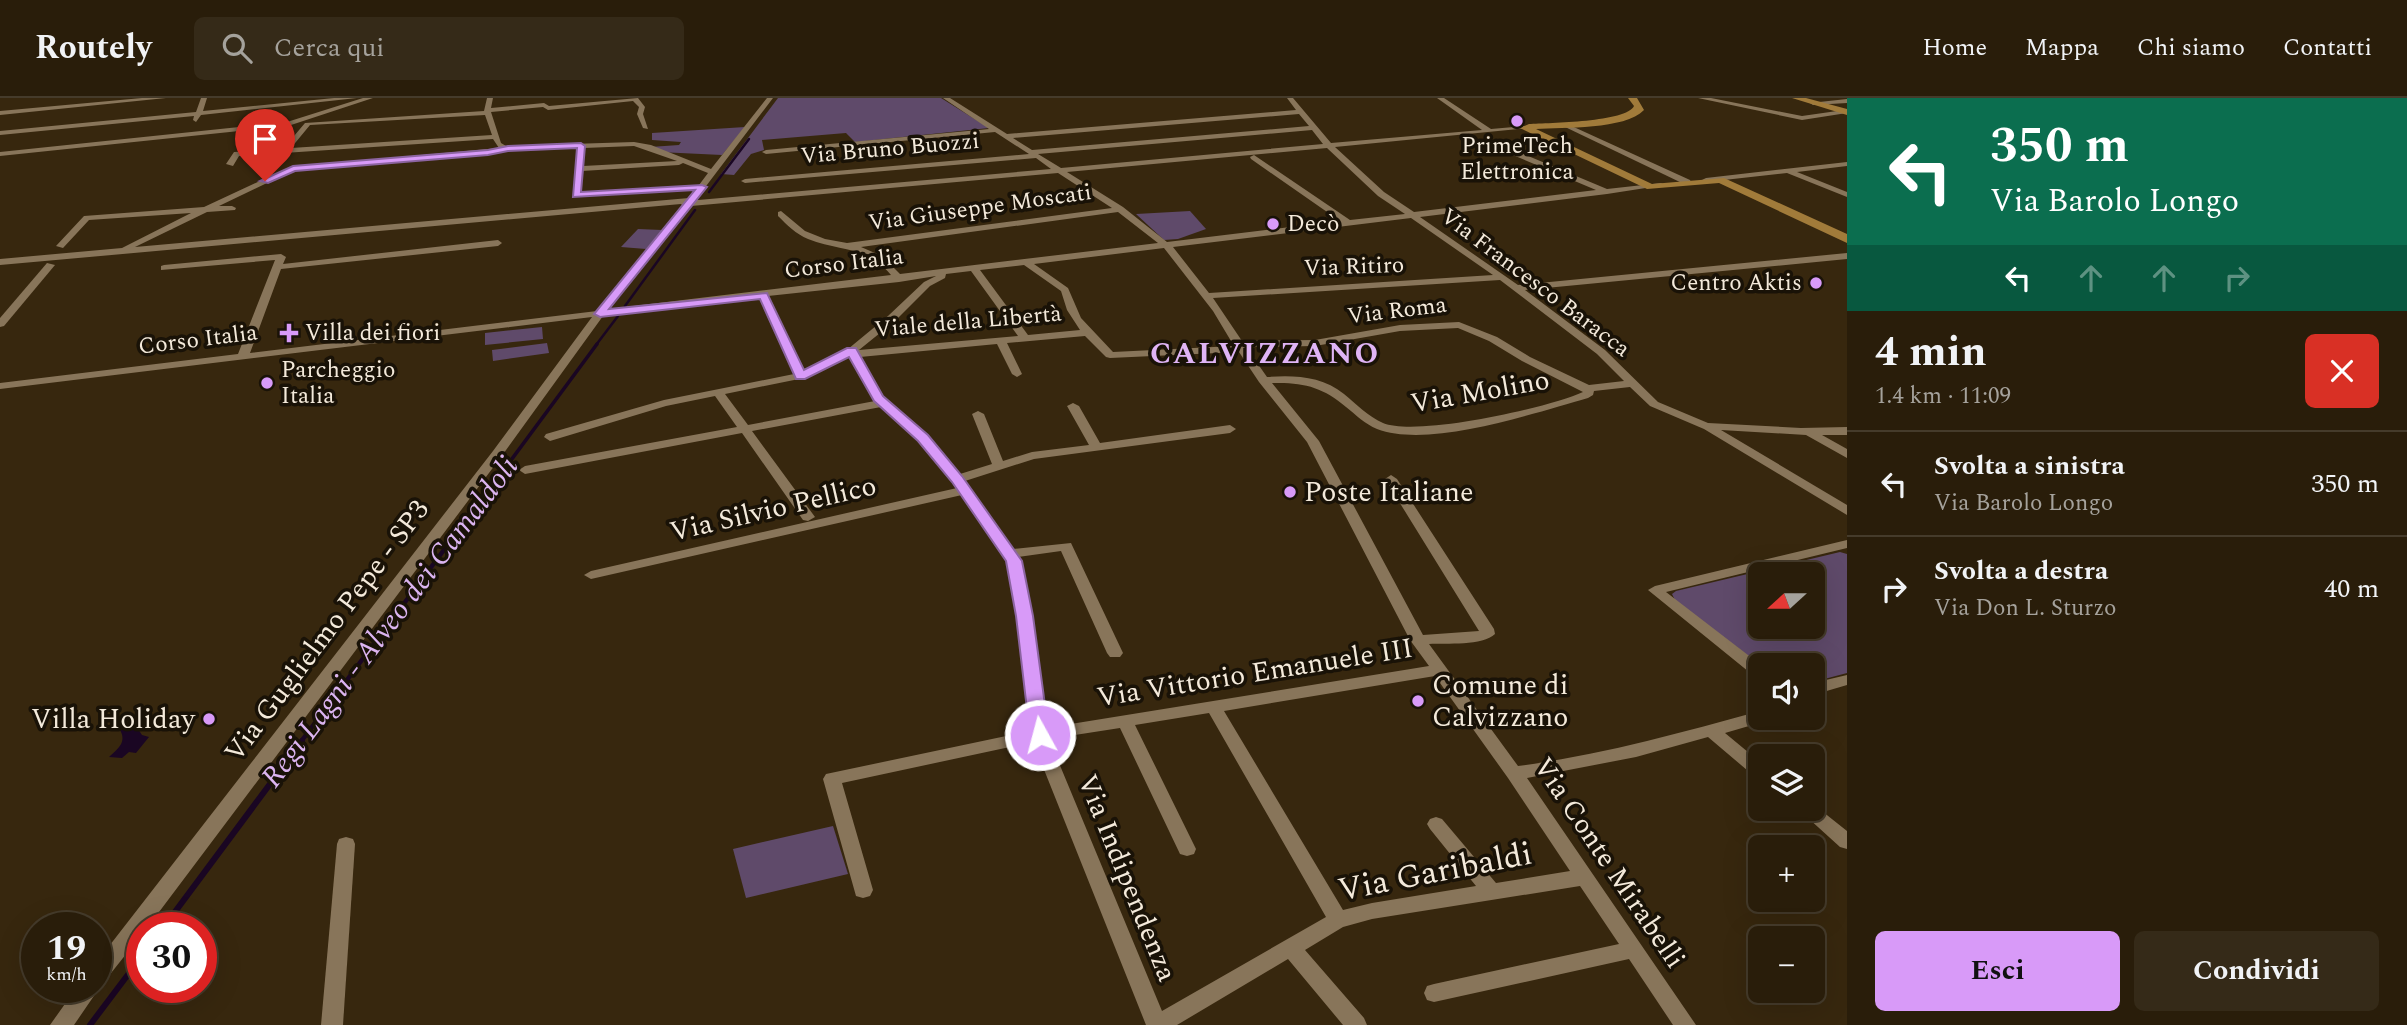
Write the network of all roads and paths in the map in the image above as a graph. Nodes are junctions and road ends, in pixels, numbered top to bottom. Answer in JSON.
{"nodes":[{"id":1,"x":72,"y":98,"type":"edge"},
{"id":2,"x":163,"y":98,"type":"edge"},
{"id":3,"x":204,"y":98,"type":"edge"},
{"id":4,"x":267,"y":98,"type":"edge"},
{"id":5,"x":356,"y":98,"type":"edge"},
{"id":6,"x":370,"y":98,"type":"edge"},
{"id":7,"x":490,"y":98,"type":"edge"},
{"id":8,"x":567,"y":98,"type":"edge"},
{"id":9,"x":770,"y":98,"type":"edge"},
{"id":10,"x":946,"y":98,"type":"edge"},
{"id":11,"x":1290,"y":98,"type":"edge"},
{"id":12,"x":1440,"y":98,"type":"edge"},
{"id":13,"x":1630,"y":98,"type":"edge"},
{"id":14,"x":1701,"y":98,"type":"edge"},
{"id":15,"x":1796,"y":98,"type":"edge"},
{"id":16,"x":139,"y":99,"type":"edge"},
{"id":17,"x":634,"y":99,"type":"edge"},
{"id":18,"x":1828,"y":99,"type":"edge"},
{"id":19,"x":37,"y":100,"type":"dead end"},
{"id":20,"x":319,"y":100,"type":"edge"},
{"id":21,"x":1847,"y":101,"type":"edge"},
{"id":22,"x":1813,"y":103,"type":"junction"},
{"id":23,"x":0,"y":104,"type":"edge"},
{"id":24,"x":544,"y":104,"type":"junction"},
{"id":25,"x":66,"y":107,"type":"junction"},
{"id":26,"x":267,"y":107,"type":"junction"},
{"id":27,"x":487,"y":112,"type":"junction"},
{"id":28,"x":1302,"y":112,"type":"junction"},
{"id":29,"x":1846,"y":112,"type":"edge"},
{"id":30,"x":0,"y":113,"type":"edge"},
{"id":31,"x":199,"y":114,"type":"junction"},
{"id":32,"x":129,"y":120,"type":"junction"},
{"id":33,"x":296,"y":123,"type":"junction"},
{"id":34,"x":307,"y":124,"type":"junction"},
{"id":35,"x":1565,"y":125,"type":"junction"},
{"id":36,"x":72,"y":126,"type":"junction"},
{"id":37,"x":55,"y":127,"type":"junction"},
{"id":38,"x":646,"y":128,"type":"dead end"},
{"id":39,"x":1315,"y":128,"type":"junction"},
{"id":40,"x":1525,"y":128,"type":"junction"},
{"id":41,"x":997,"y":130,"type":"junction"},
{"id":42,"x":0,"y":132,"type":"edge"},
{"id":43,"x":1485,"y":132,"type":"junction"},
{"id":44,"x":192,"y":135,"type":"junction"},
{"id":45,"x":1006,"y":136,"type":"junction"},
{"id":46,"x":495,"y":137,"type":"junction"},
{"id":47,"x":118,"y":142,"type":"junction"},
{"id":48,"x":1497,"y":145,"type":"dead end"},
{"id":49,"x":581,"y":146,"type":"junction"},
{"id":50,"x":1331,"y":147,"type":"junction"},
{"id":51,"x":58,"y":148,"type":"junction"},
{"id":52,"x":508,"y":148,"type":"junction"},
{"id":53,"x":285,"y":151,"type":"junction"},
{"id":54,"x":766,"y":152,"type":"dead end"},
{"id":55,"x":0,"y":154,"type":"edge"},
{"id":56,"x":1035,"y":154,"type":"junction"},
{"id":57,"x":1254,"y":157,"type":"dead end"},
{"id":58,"x":685,"y":162,"type":"junction"},
{"id":59,"x":230,"y":164,"type":"dead end"},
{"id":60,"x":1847,"y":164,"type":"edge"},
{"id":61,"x":579,"y":169,"type":"junction"},
{"id":62,"x":1058,"y":169,"type":"junction"},
{"id":63,"x":1786,"y":171,"type":"junction"},
{"id":64,"x":712,"y":172,"type":"junction"},
{"id":65,"x":1723,"y":179,"type":"junction"},
{"id":66,"x":745,"y":181,"type":"dead end"},
{"id":67,"x":1687,"y":182,"type":"junction"},
{"id":68,"x":1651,"y":187,"type":"junction"},
{"id":69,"x":1609,"y":192,"type":"junction"},
{"id":70,"x":1847,"y":195,"type":"edge"},
{"id":71,"x":694,"y":197,"type":"junction"},
{"id":72,"x":713,"y":200,"type":"junction"},
{"id":73,"x":232,"y":208,"type":"dead end"},
{"id":74,"x":206,"y":209,"type":"junction"},
{"id":75,"x":1120,"y":209,"type":"junction"},
{"id":76,"x":782,"y":215,"type":"dead end"},
{"id":77,"x":1412,"y":215,"type":"junction"},
{"id":78,"x":1348,"y":223,"type":"junction"},
{"id":79,"x":1847,"y":239,"type":"edge"},
{"id":80,"x":498,"y":243,"type":"dead end"},
{"id":81,"x":1165,"y":244,"type":"junction"},
{"id":82,"x":60,"y":246,"type":"dead end"},
{"id":83,"x":845,"y":246,"type":"junction"},
{"id":84,"x":119,"y":252,"type":"junction"},
{"id":85,"x":1847,"y":256,"type":"edge"},
{"id":86,"x":0,"y":262,"type":"edge"},
{"id":87,"x":1026,"y":262,"type":"junction"},
{"id":88,"x":50,"y":265,"type":"dead end"},
{"id":89,"x":277,"y":267,"type":"junction"},
{"id":90,"x":164,"y":268,"type":"dead end"},
{"id":91,"x":974,"y":269,"type":"junction"},
{"id":92,"x":949,"y":272,"type":"junction"},
{"id":93,"x":1502,"y":277,"type":"junction"},
{"id":94,"x":899,"y":279,"type":"junction"},
{"id":95,"x":1514,"y":288,"type":"junction"},
{"id":96,"x":764,"y":296,"type":"junction"},
{"id":97,"x":1207,"y":296,"type":"junction"},
{"id":98,"x":600,"y":314,"type":"junction"},
{"id":99,"x":0,"y":324,"type":"edge"},
{"id":100,"x":1086,"y":333,"type":"junction"},
{"id":101,"x":1026,"y":339,"type":"junction"},
{"id":102,"x":1001,"y":341,"type":"junction"},
{"id":103,"x":1240,"y":346,"type":"junction"},
{"id":104,"x":853,"y":352,"type":"junction"},
{"id":105,"x":243,"y":356,"type":"junction"},
{"id":106,"x":1017,"y":374,"type":"dead end"},
{"id":107,"x":800,"y":376,"type":"junction"},
{"id":108,"x":1263,"y":380,"type":"junction"},
{"id":109,"x":1633,"y":383,"type":"junction"},
{"id":110,"x":0,"y":386,"type":"edge"},
{"id":111,"x":1587,"y":389,"type":"junction"},
{"id":112,"x":718,"y":392,"type":"junction"},
{"id":113,"x":884,"y":403,"type":"junction"},
{"id":114,"x":1073,"y":406,"type":"dead end"},
{"id":115,"x":978,"y":414,"type":"dead end"},
{"id":116,"x":1706,"y":426,"type":"junction"},
{"id":117,"x":744,"y":429,"type":"junction"},
{"id":118,"x":1230,"y":429,"type":"dead end"},
{"id":119,"x":1847,"y":431,"type":"edge"},
{"id":120,"x":1808,"y":432,"type":"junction"},
{"id":121,"x":550,"y":437,"type":"dead end"},
{"id":122,"x":1096,"y":447,"type":"junction"},
{"id":123,"x":1847,"y":454,"type":"edge"},
{"id":124,"x":999,"y":466,"type":"junction"},
{"id":125,"x":525,"y":470,"type":"dead end"},
{"id":126,"x":1391,"y":479,"type":"dead end"},
{"id":127,"x":961,"y":484,"type":"junction"},
{"id":128,"x":1847,"y":511,"type":"edge"},
{"id":129,"x":808,"y":517,"type":"dead end"},
{"id":130,"x":1847,"y":544,"type":"edge"},
{"id":131,"x":1010,"y":554,"type":"junction"},
{"id":132,"x":591,"y":575,"type":"dead end"},
{"id":133,"x":1418,"y":640,"type":"junction"},
{"id":134,"x":1115,"y":653,"type":"dead end"},
{"id":135,"x":1748,"y":663,"type":"edge"},
{"id":136,"x":1438,"y":670,"type":"junction"},
{"id":137,"x":1847,"y":680,"type":"edge"},
{"id":138,"x":1825,"y":686,"type":"edge"},
{"id":139,"x":1213,"y":706,"type":"junction"},
{"id":140,"x":1125,"y":720,"type":"junction"},
{"id":141,"x":1748,"y":721,"type":"edge"},
{"id":142,"x":1713,"y":732,"type":"junction"},
{"id":143,"x":1040,"y":735,"type":"junction"},
{"id":144,"x":1748,"y":761,"type":"edge"},
{"id":145,"x":1514,"y":773,"type":"junction"},
{"id":146,"x":1822,"y":821,"type":"edge"},
{"id":147,"x":1436,"y":824,"type":"dead end"},
{"id":148,"x":1847,"y":842,"type":"edge"},
{"id":149,"x":346,"y":844,"type":"dead end"},
{"id":150,"x":1187,"y":849,"type":"dead end"},
{"id":151,"x":1584,"y":877,"type":"junction"},
{"id":152,"x":863,"y":890,"type":"dead end"},
{"id":153,"x":1491,"y":891,"type":"junction"},
{"id":154,"x":1338,"y":920,"type":"junction"},
{"id":155,"x":1631,"y":947,"type":"junction"},
{"id":156,"x":1291,"y":948,"type":"junction"},
{"id":157,"x":112,"y":958,"type":"edge"},
{"id":158,"x":1434,"y":993,"type":"dead end"},
{"id":159,"x":78,"y":1003,"type":"edge"},
{"id":160,"x":61,"y":1025,"type":"edge"},
{"id":161,"x":332,"y":1025,"type":"edge"},
{"id":162,"x":1157,"y":1025,"type":"edge"},
{"id":163,"x":1356,"y":1025,"type":"edge"},
{"id":164,"x":1685,"y":1025,"type":"edge"}],
"edges":[{"from":1,"to":25,"type":"street"},
{"from":2,"to":16,"type":"street"},
{"from":3,"to":31,"type":"street"},
{"from":4,"to":26,"type":"street"},
{"from":5,"to":20,"type":"street"},
{"from":6,"to":33,"type":"street"},
{"from":7,"to":27,"type":"street"},
{"from":8,"to":24,"type":"street"},
{"from":9,"to":64,"type":"street","name":"Via Guglielmo Pepe - SP3"},
{"from":10,"to":41,"type":"street","name":"Via Conte Mirabelli"},
{"from":11,"to":28,"type":"street","name":"Via Francesco Baracca"},
{"from":12,"to":43,"type":"street"},
{"from":13,"to":35,"type":"main road"},
{"from":13,"to":40,"type":"main road"},
{"from":14,"to":29,"type":"street"},
{"from":15,"to":22,"type":"main road"},
{"from":16,"to":25,"type":"street"},
{"from":16,"to":32,"type":"street"},
{"from":17,"to":24,"type":"street"},
{"from":17,"to":38,"type":"street"},
{"from":18,"to":21,"type":"street"},
{"from":18,"to":22,"type":"street"},
{"from":19,"to":23,"type":"street"},
{"from":20,"to":26,"type":"street"},
{"from":22,"to":29,"type":"main road"},
{"from":24,"to":27,"type":"street"},
{"from":25,"to":30,"type":"street"},
{"from":25,"to":37,"type":"street"},
{"from":26,"to":31,"type":"street"},
{"from":27,"to":34,"type":"street"},
{"from":27,"to":46,"type":"street"},
{"from":28,"to":39,"type":"street","name":"Via Francesco Baracca"},
{"from":28,"to":45,"type":"street"},
{"from":31,"to":32,"type":"street"},
{"from":31,"to":44,"type":"street"},
{"from":32,"to":36,"type":"street"},
{"from":32,"to":47,"type":"street"},
{"from":33,"to":34,"type":"street"},
{"from":33,"to":44,"type":"street"},
{"from":34,"to":53,"type":"street"},
{"from":35,"to":40,"type":"main road"},
{"from":35,"to":67,"type":"street"},
{"from":36,"to":37,"type":"street"},
{"from":36,"to":51,"type":"street"},
{"from":37,"to":42,"type":"street"},
{"from":39,"to":50,"type":"street","name":"Via Francesco Baracca"},
{"from":39,"to":56,"type":"street","name":"Via Bruno Buozzi"},
{"from":40,"to":43,"type":"street"},
{"from":40,"to":68,"type":"main road"},
{"from":41,"to":45,"type":"street","name":"Via Conte Mirabelli"},
{"from":41,"to":54,"type":"street"},
{"from":43,"to":50,"type":"street"},
{"from":44,"to":47,"type":"street"},
{"from":45,"to":56,"type":"street","name":"Via Conte Mirabelli"},
{"from":46,"to":52,"type":"street"},
{"from":46,"to":53,"type":"street"},
{"from":47,"to":51,"type":"street"},
{"from":48,"to":69,"type":"street"},
{"from":49,"to":52,"type":"street"},
{"from":49,"to":58,"type":"street"},
{"from":49,"to":61,"type":"street"},
{"from":50,"to":62,"type":"street"},
{"from":50,"to":77,"type":"street","name":"Via Francesco Baracca"},
{"from":51,"to":55,"type":"street"},
{"from":52,"to":74,"type":"street"},
{"from":53,"to":59,"type":"street"},
{"from":56,"to":62,"type":"street","name":"Via Conte Mirabelli"},
{"from":56,"to":66,"type":"street","name":"Via Bruno Buozzi"},
{"from":57,"to":78,"type":"street"},
{"from":58,"to":61,"type":"street"},
{"from":58,"to":64,"type":"street"},
{"from":60,"to":63,"type":"street","name":"Corso Italia"},
{"from":61,"to":71,"type":"street"},
{"from":62,"to":72,"type":"street"},
{"from":62,"to":75,"type":"street","name":"Via Conte Mirabelli"},
{"from":63,"to":65,"type":"street","name":"Corso Italia"},
{"from":63,"to":70,"type":"street"},
{"from":64,"to":71,"type":"street","name":"Via Guglielmo Pepe - SP3"},
{"from":65,"to":67,"type":"street","name":"Corso Italia"},
{"from":65,"to":68,"type":"main road","name":"Corso Italia"},
{"from":65,"to":79,"type":"main road"},
{"from":67,"to":68,"type":"street","name":"Corso Italia"},
{"from":68,"to":69,"type":"street","name":"Corso Italia"},
{"from":69,"to":77,"type":"street","name":"Corso Italia"},
{"from":71,"to":72,"type":"street"},
{"from":71,"to":72,"type":"street"},
{"from":71,"to":84,"type":"street"},
{"from":71,"to":98,"type":"street","name":"Via Guglielmo Pepe - SP3"},
{"from":73,"to":74,"type":"street"},
{"from":74,"to":82,"type":"street"},
{"from":74,"to":84,"type":"street"},
{"from":75,"to":81,"type":"street","name":"Via Conte Mirabelli"},
{"from":75,"to":83,"type":"street","name":"Via Giuseppe Moscati"},
{"from":76,"to":83,"type":"street","name":"Via Giuseppe Moscati"},
{"from":77,"to":78,"type":"street","name":"Corso Italia"},
{"from":77,"to":93,"type":"street","name":"Via Francesco Baracca"},
{"from":78,"to":81,"type":"street","name":"Corso Italia"},
{"from":80,"to":89,"type":"street"},
{"from":81,"to":87,"type":"street","name":"Corso Italia"},
{"from":81,"to":97,"type":"street","name":"Via Conte Mirabelli"},
{"from":83,"to":94,"type":"street","name":"Via Giuseppe Moscati"},
{"from":84,"to":86,"type":"street"},
{"from":85,"to":95,"type":"street"},
{"from":87,"to":91,"type":"street","name":"Corso Italia"},
{"from":87,"to":100,"type":"street","name":"Via Roma"},
{"from":88,"to":99,"type":"street"},
{"from":89,"to":90,"type":"street"},
{"from":89,"to":105,"type":"street"},
{"from":91,"to":92,"type":"street","name":"Corso Italia"},
{"from":91,"to":101,"type":"street"},
{"from":92,"to":94,"type":"street","name":"Corso Italia"},
{"from":92,"to":104,"type":"street"},
{"from":93,"to":95,"type":"street","name":"Via Francesco Baracca"},
{"from":93,"to":97,"type":"street","name":"Via Ritiro"},
{"from":94,"to":96,"type":"street","name":"Corso Italia"},
{"from":95,"to":109,"type":"street","name":"Via Francesco Baracca"},
{"from":96,"to":98,"type":"street","name":"Corso Italia"},
{"from":96,"to":107,"type":"street"},
{"from":97,"to":103,"type":"street","name":"Via Conte Mirabelli"},
{"from":98,"to":105,"type":"street","name":"Corso Italia"},
{"from":98,"to":157,"type":"street","name":"Via Guglielmo Pepe - SP3"},
{"from":100,"to":101,"type":"street","name":"Viale della Libertà"},
{"from":100,"to":103,"type":"street","name":"Via Roma"},
{"from":101,"to":102,"type":"street","name":"Viale della Libertà"},
{"from":102,"to":104,"type":"street","name":"Viale della Libertà"},
{"from":102,"to":106,"type":"street"},
{"from":103,"to":108,"type":"street","name":"Via Conte Mirabelli"},
{"from":103,"to":111,"type":"street","name":"Via Roma"},
{"from":104,"to":107,"type":"street"},
{"from":104,"to":113,"type":"street","name":"Via Indipendenza"},
{"from":105,"to":110,"type":"street","name":"Corso Italia"},
{"from":107,"to":112,"type":"street"},
{"from":108,"to":111,"type":"street","name":"Via Molino"},
{"from":108,"to":133,"type":"street","name":"Via Conte Mirabelli"},
{"from":109,"to":111,"type":"street"},
{"from":109,"to":116,"type":"street","name":"Via Francesco Baracca"},
{"from":112,"to":117,"type":"street"},
{"from":112,"to":121,"type":"street"},
{"from":113,"to":117,"type":"street"},
{"from":113,"to":127,"type":"street","name":"Via Indipendenza"},
{"from":114,"to":122,"type":"street"},
{"from":115,"to":124,"type":"street"},
{"from":116,"to":120,"type":"street"},
{"from":116,"to":128,"type":"street"},
{"from":117,"to":125,"type":"street"},
{"from":117,"to":129,"type":"street"},
{"from":118,"to":122,"type":"street","name":"Via Silvio Pellico"},
{"from":119,"to":120,"type":"street"},
{"from":120,"to":123,"type":"street"},
{"from":122,"to":124,"type":"street","name":"Via Silvio Pellico"},
{"from":124,"to":127,"type":"street","name":"Via Silvio Pellico"},
{"from":126,"to":133,"type":"street"},
{"from":127,"to":131,"type":"street","name":"Via Indipendenza"},
{"from":127,"to":132,"type":"street","name":"Via Silvio Pellico"},
{"from":130,"to":135,"type":"street"},
{"from":131,"to":134,"type":"street"},
{"from":131,"to":143,"type":"street","name":"Via Indipendenza"},
{"from":133,"to":136,"type":"street","name":"Via Conte Mirabelli"},
{"from":136,"to":139,"type":"street","name":"Via Vittorio Emanuele III"},
{"from":136,"to":145,"type":"street","name":"Via Conte Mirabelli"},
{"from":137,"to":138,"type":"street"},
{"from":139,"to":140,"type":"street","name":"Via Vittorio Emanuele III"},
{"from":139,"to":154,"type":"street"},
{"from":140,"to":143,"type":"street","name":"Via Vittorio Emanuele III"},
{"from":140,"to":150,"type":"street"},
{"from":141,"to":142,"type":"street"},
{"from":142,"to":144,"type":"street"},
{"from":142,"to":145,"type":"street"},
{"from":143,"to":152,"type":"street","name":"Via Vittorio Emanuele III"},
{"from":143,"to":162,"type":"street","name":"Via Indipendenza"},
{"from":145,"to":151,"type":"street","name":"Via Conte Mirabelli"},
{"from":146,"to":148,"type":"street"},
{"from":147,"to":153,"type":"street"},
{"from":149,"to":161,"type":"street"},
{"from":151,"to":153,"type":"street","name":"Via Garibaldi"},
{"from":151,"to":155,"type":"street","name":"Via Conte Mirabelli"},
{"from":153,"to":154,"type":"street","name":"Via Garibaldi"},
{"from":154,"to":156,"type":"street","name":"Via Garibaldi"},
{"from":155,"to":158,"type":"street"},
{"from":155,"to":164,"type":"street","name":"Via Conte Mirabelli"},
{"from":156,"to":162,"type":"street","name":"Via Garibaldi"},
{"from":156,"to":163,"type":"street"},
{"from":159,"to":160,"type":"street"}]}
